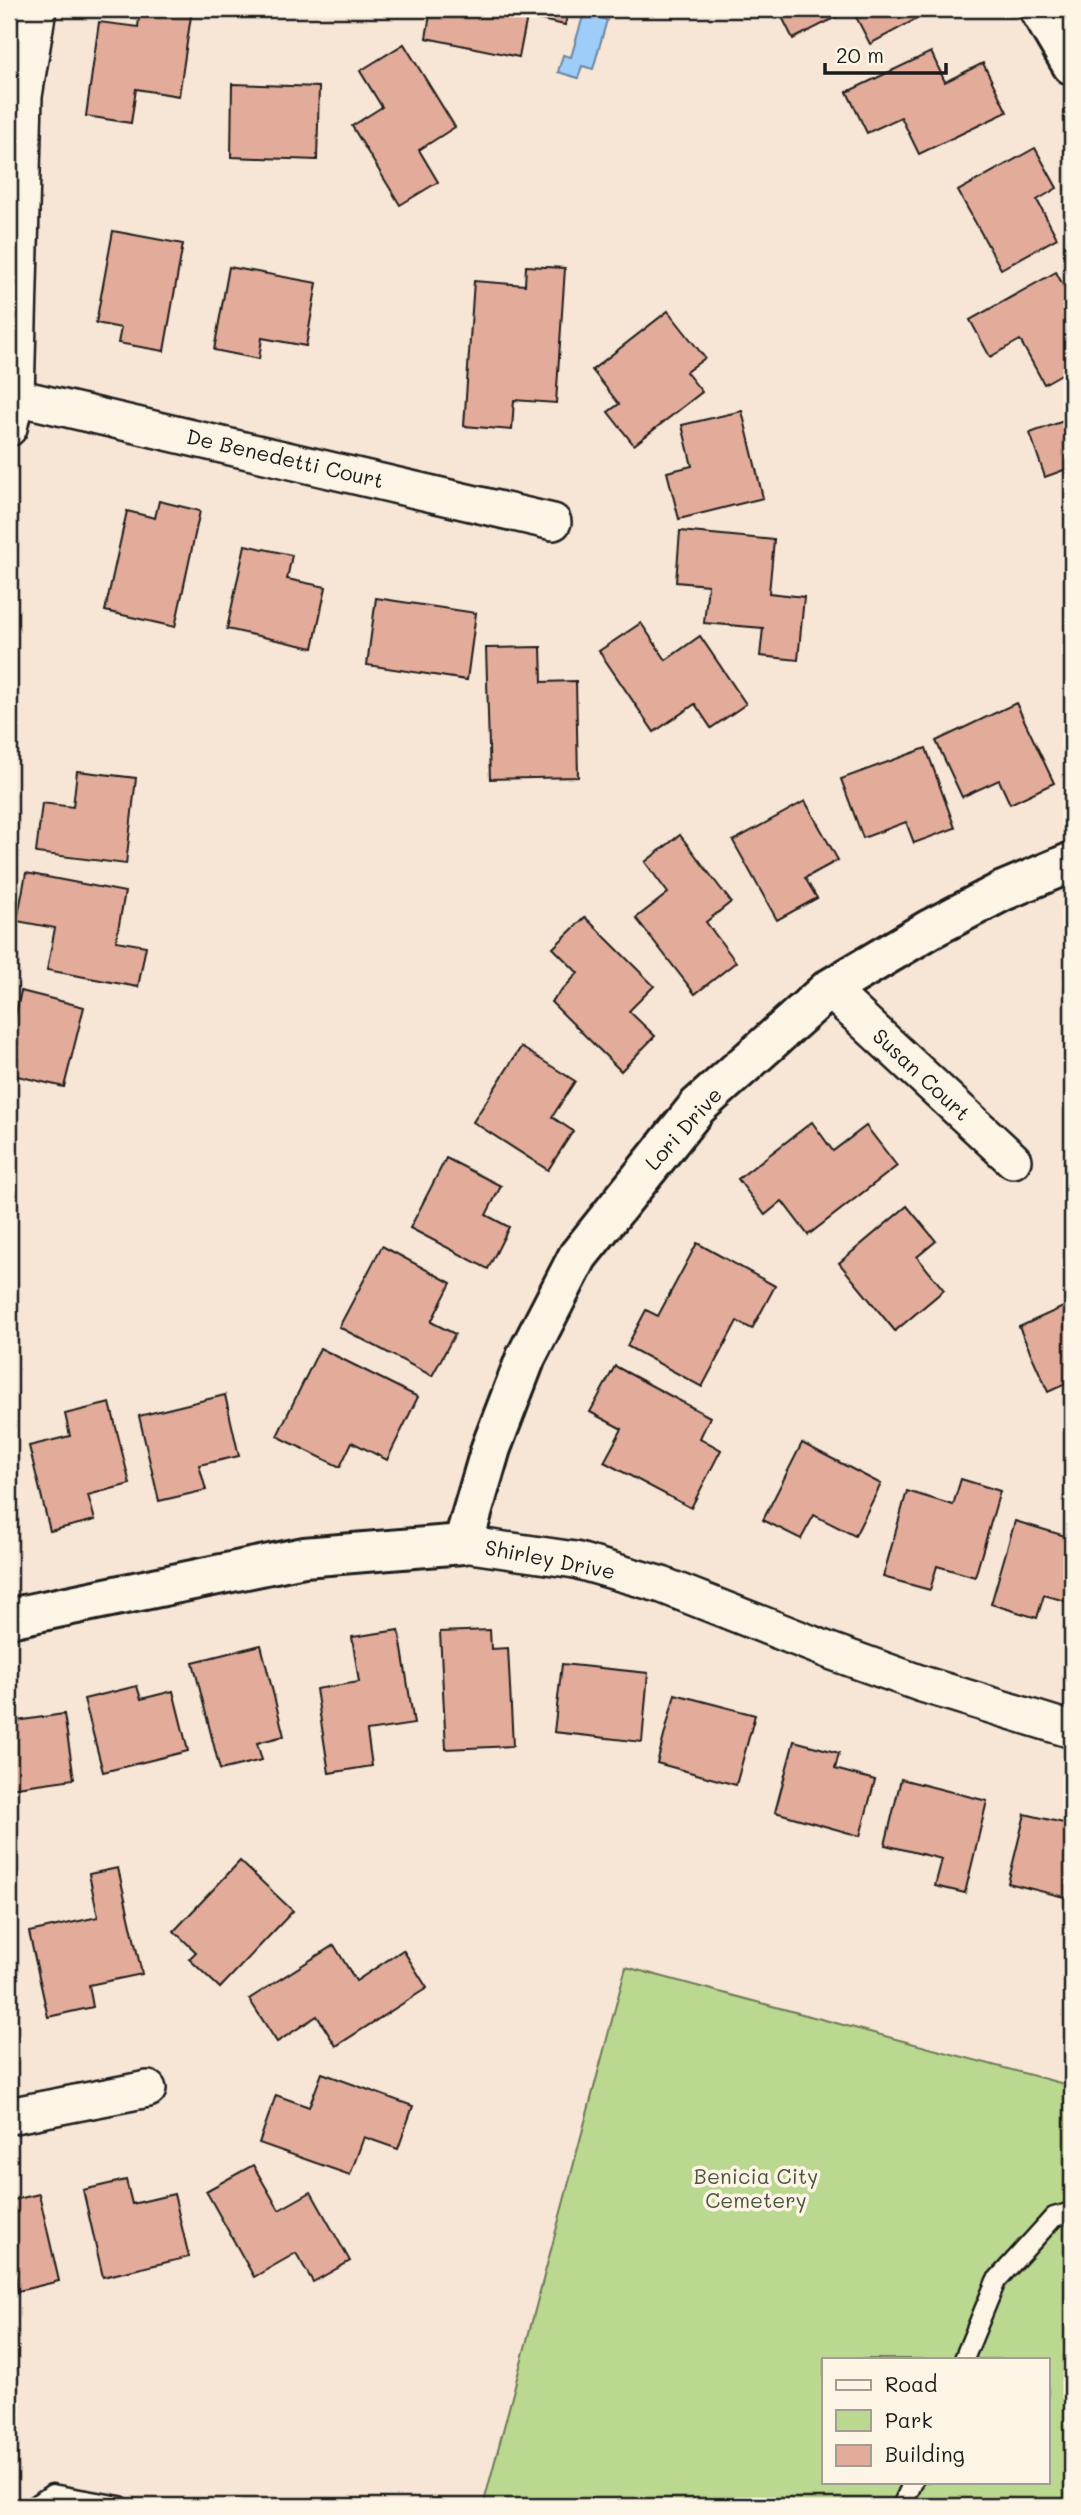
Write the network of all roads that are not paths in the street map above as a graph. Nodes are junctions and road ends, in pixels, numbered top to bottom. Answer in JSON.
{"nodes":[{"id":1,"x":38,"y":9,"type":"edge"},
{"id":2,"x":1039,"y":9,"type":"edge"},
{"id":3,"x":1072,"y":65,"type":"edge"},
{"id":4,"x":13,"y":413,"type":"edge"},
{"id":5,"x":554,"y":522,"type":"dead end"},
{"id":6,"x":1072,"y":862,"type":"edge"},
{"id":7,"x":829,"y":989,"type":"junction"},
{"id":8,"x":1013,"y":1160,"type":"dead end"},
{"id":9,"x":463,"y":1544,"type":"junction"},
{"id":10,"x":9,"y":1618,"type":"edge"},
{"id":11,"x":1072,"y":1730,"type":"edge"},
{"id":12,"x":148,"y":2089,"type":"dead end"},
{"id":13,"x":9,"y":2116,"type":"edge"},
{"id":14,"x":1072,"y":2212,"type":"edge"},
{"id":15,"x":964,"y":2358,"type":"edge"},
{"id":16,"x":912,"y":2484,"type":"edge"},
{"id":17,"x":35,"y":2506,"type":"edge"},
{"id":18,"x":120,"y":2506,"type":"edge"},
{"id":19,"x":902,"y":2506,"type":"edge"}],
"edges":[{"from":1,"to":4,"type":"street"},
{"from":2,"to":3,"type":"street"},
{"from":4,"to":5,"type":"street","name":"De Benedetti Court"},
{"from":6,"to":7,"type":"street","name":"Lori Drive"},
{"from":7,"to":8,"type":"street","name":"Susan Court"},
{"from":7,"to":9,"type":"street","name":"Lori Drive"},
{"from":9,"to":10,"type":"street","name":"Shirley Drive"},
{"from":9,"to":11,"type":"street","name":"Shirley Drive"},
{"from":12,"to":13,"type":"street"},
{"from":14,"to":15,"type":"lane"},
{"from":16,"to":19,"type":"lane"},
{"from":17,"to":18,"type":"lane"}]}
